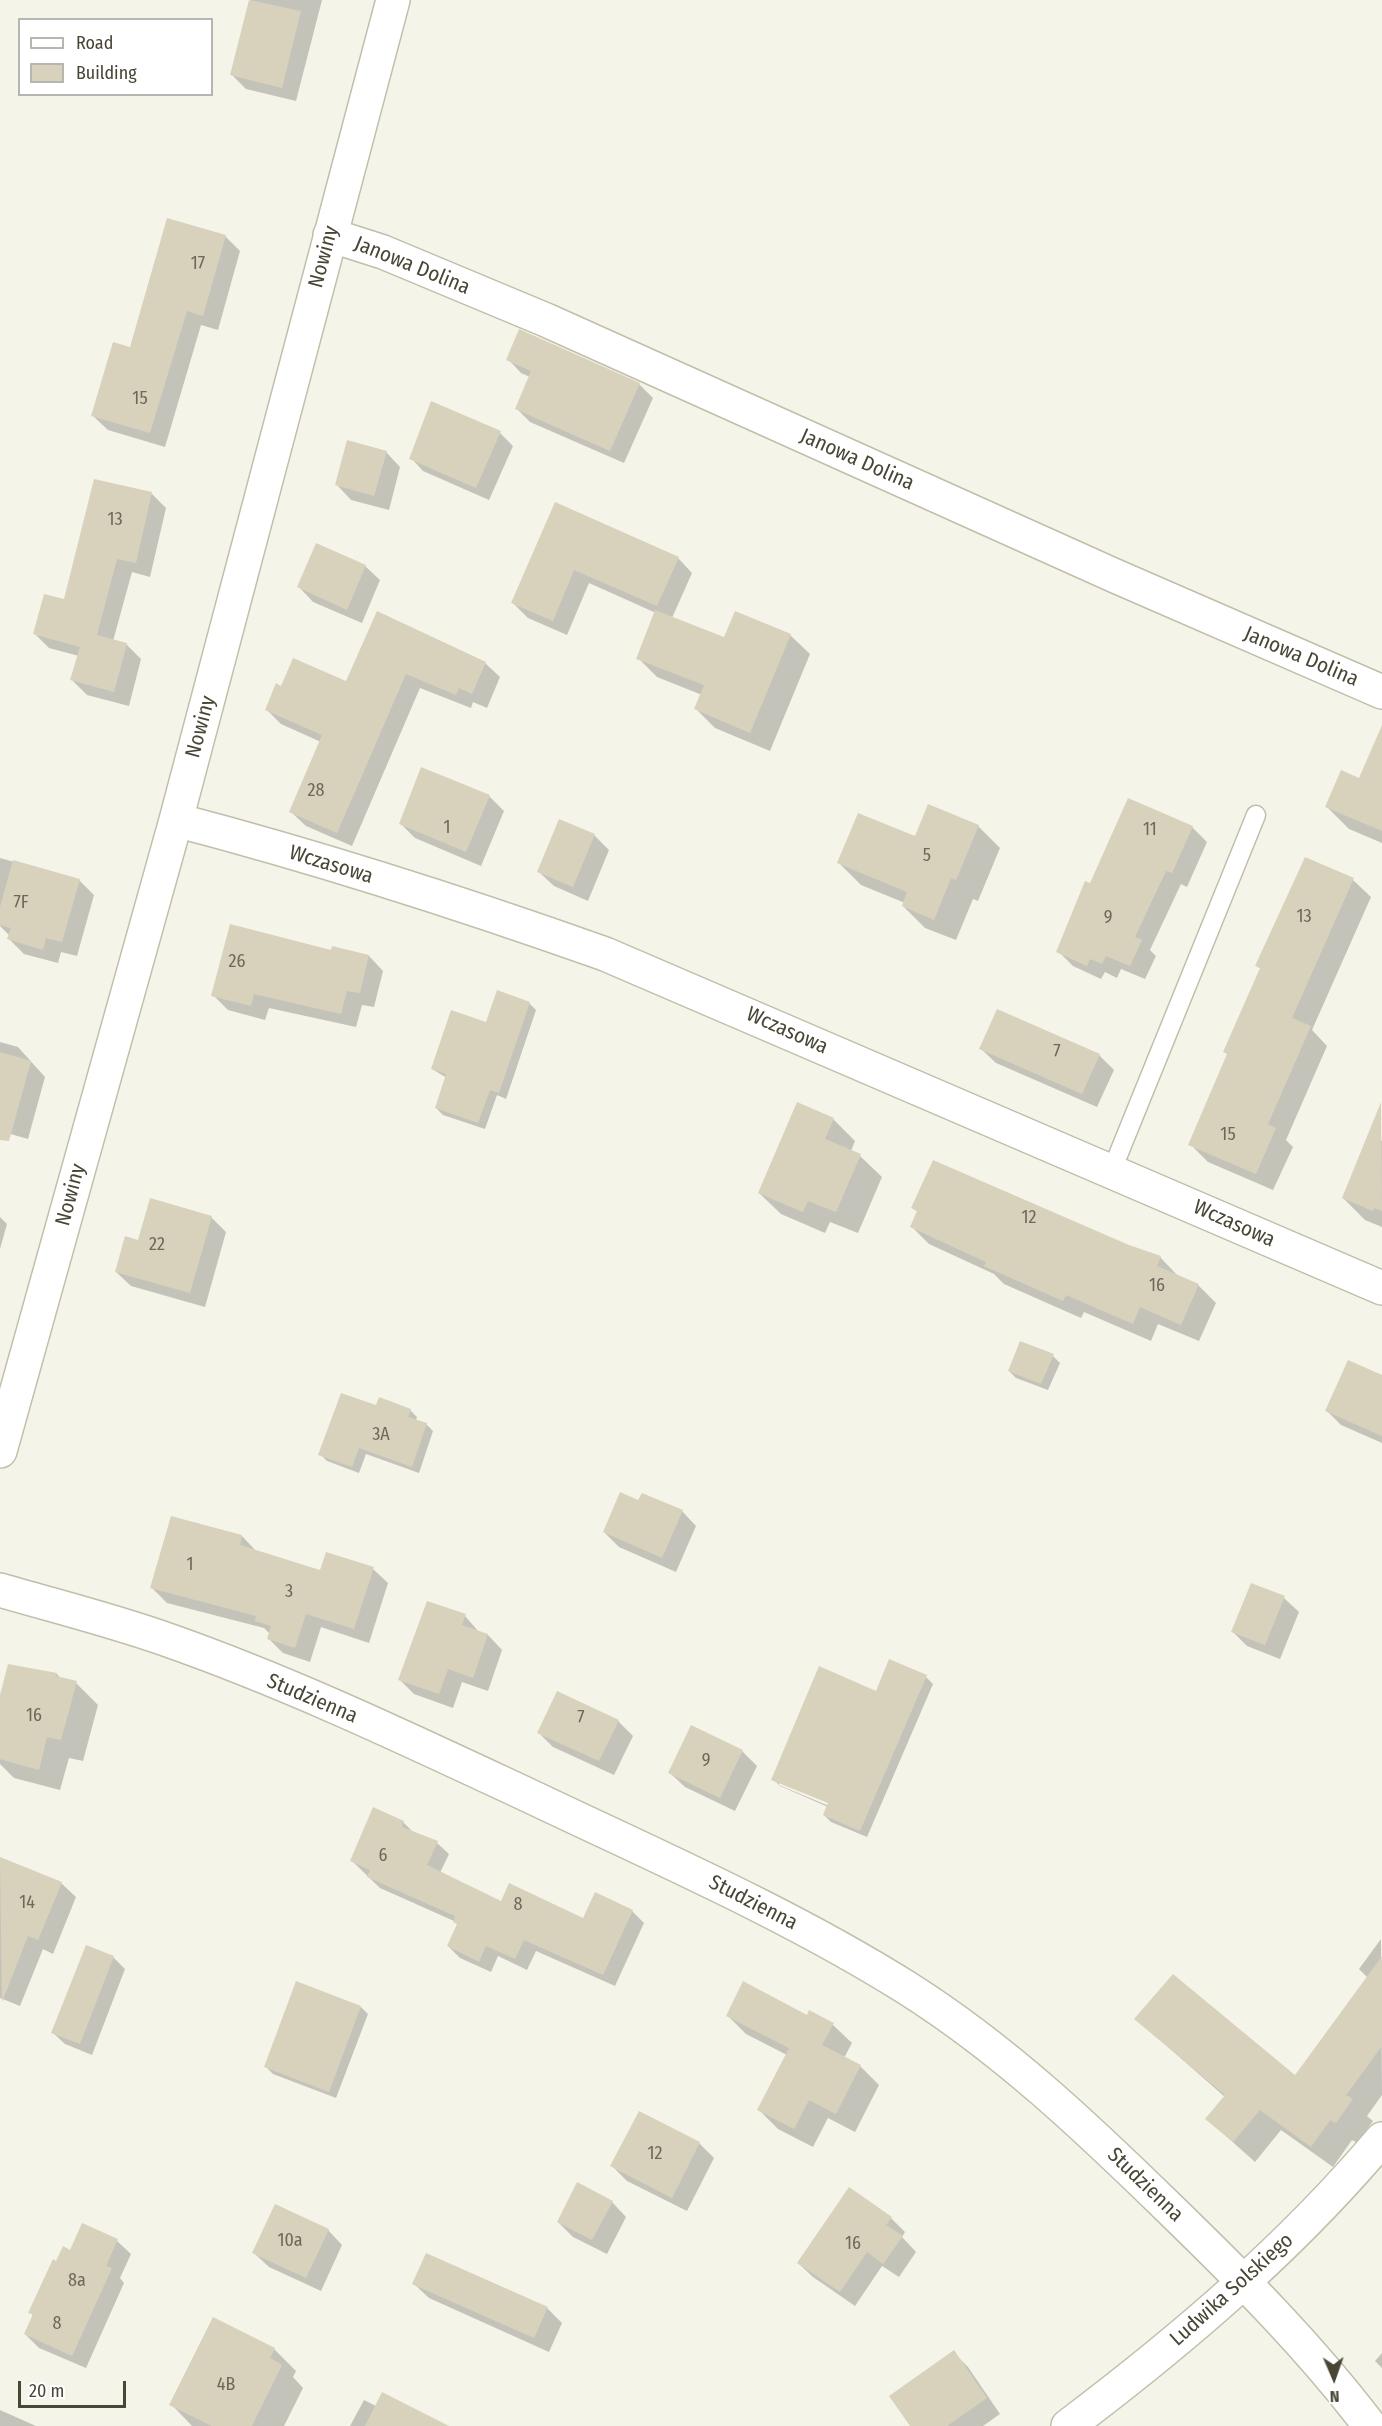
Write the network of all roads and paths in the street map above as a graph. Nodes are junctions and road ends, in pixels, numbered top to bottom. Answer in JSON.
{"nodes":[{"id":1,"x":393,"y":0,"type":"edge"},
{"id":2,"x":330,"y":235,"type":"junction"},
{"id":3,"x":1382,"y":692,"type":"edge"},
{"id":4,"x":1256,"y":815,"type":"dead end"},
{"id":5,"x":176,"y":820,"type":"junction"},
{"id":6,"x":1112,"y":1170,"type":"junction"},
{"id":7,"x":1382,"y":1288,"type":"edge"},
{"id":8,"x":0,"y":1451,"type":"edge"},
{"id":9,"x":0,"y":1590,"type":"edge"},
{"id":10,"x":1382,"y":2139,"type":"edge"},
{"id":11,"x":1245,"y":2282,"type":"junction"},
{"id":12,"x":1068,"y":2426,"type":"edge"},
{"id":13,"x":1371,"y":2426,"type":"edge"}],
"edges":[{"from":1,"to":2,"type":"street","name":"Nowiny"},
{"from":2,"to":3,"type":"street","name":"Janowa Dolina"},
{"from":2,"to":5,"type":"street","name":"Nowiny"},
{"from":4,"to":6,"type":"lane"},
{"from":5,"to":6,"type":"street","name":"Wczasowa"},
{"from":5,"to":8,"type":"street","name":"Nowiny"},
{"from":6,"to":7,"type":"street","name":"Wczasowa"},
{"from":9,"to":11,"type":"street","name":"Studzienna"},
{"from":10,"to":11,"type":"street","name":"Ludwika Solskiego"},
{"from":11,"to":12,"type":"street","name":"Ludwika Solskiego"},
{"from":11,"to":13,"type":"street","name":"Studzienna"}]}
